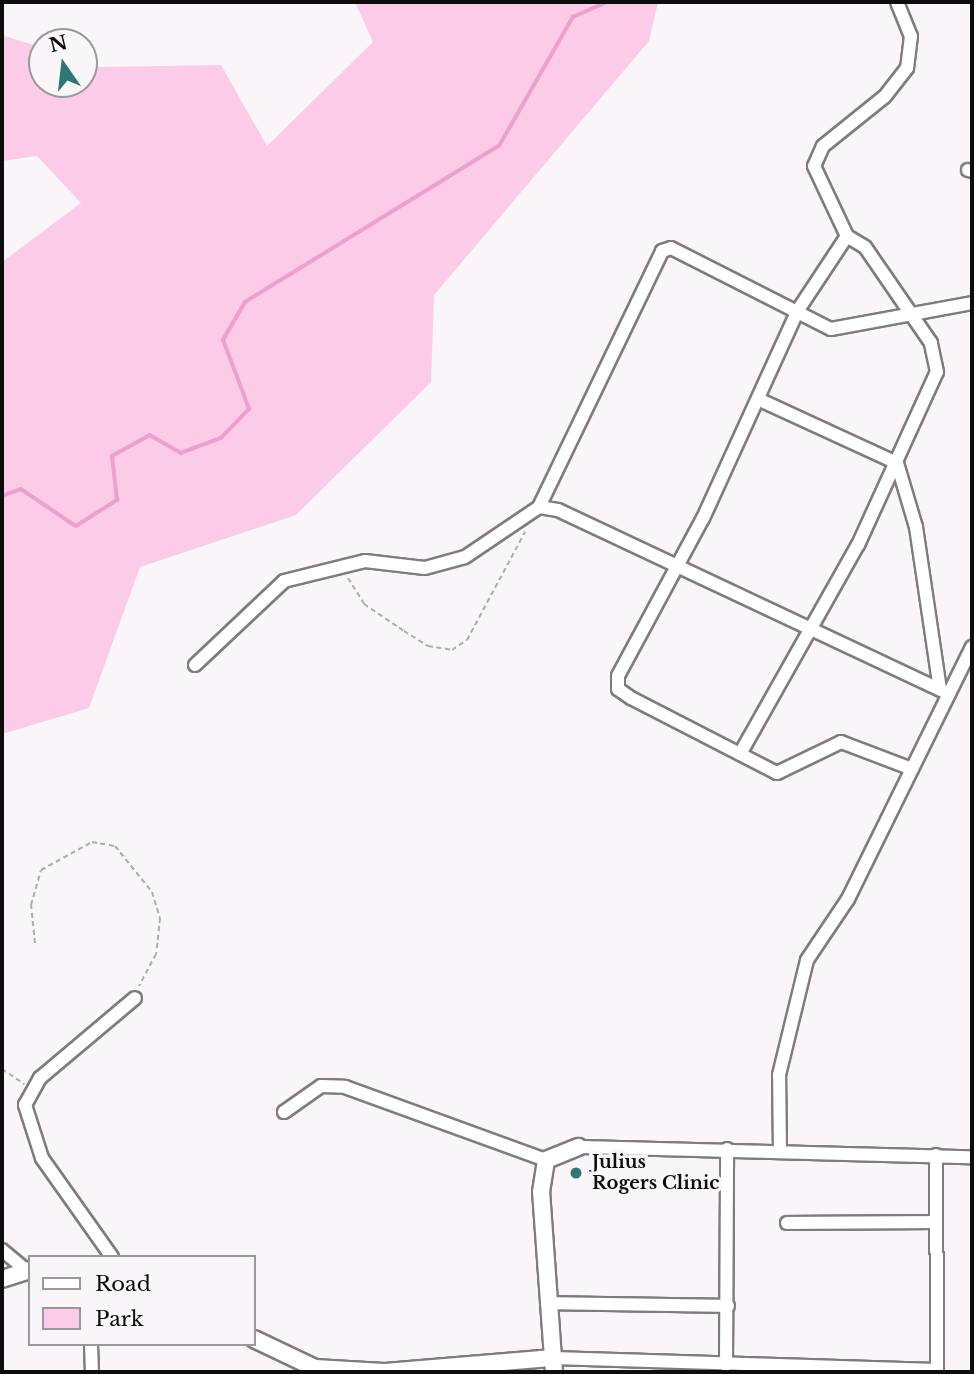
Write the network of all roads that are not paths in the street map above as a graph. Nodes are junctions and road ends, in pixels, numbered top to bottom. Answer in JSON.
{"nodes":[{"id":1,"x":897,"y":2,"type":"edge"},
{"id":2,"x":847,"y":236,"type":"junction"},
{"id":3,"x":972,"y":303,"type":"edge"},
{"id":4,"x":798,"y":310,"type":"junction"},
{"id":5,"x":910,"y":315,"type":"junction"},
{"id":6,"x":760,"y":400,"type":"junction"},
{"id":7,"x":897,"y":463,"type":"junction"},
{"id":8,"x":539,"y":507,"type":"junction"},
{"id":9,"x":676,"y":570,"type":"junction"},
{"id":10,"x":811,"y":632,"type":"junction"},
{"id":11,"x":972,"y":647,"type":"edge"},
{"id":12,"x":195,"y":665,"type":"dead end"},
{"id":13,"x":945,"y":691,"type":"junction"},
{"id":14,"x":740,"y":754,"type":"junction"},
{"id":15,"x":912,"y":769,"type":"junction"},
{"id":16,"x":135,"y":999,"type":"road end"},
{"id":17,"x":284,"y":1112,"type":"dead end"},
{"id":18,"x":579,"y":1147,"type":"joint"},
{"id":19,"x":727,"y":1149,"type":"junction"},
{"id":20,"x":780,"y":1152,"type":"junction"},
{"id":21,"x":936,"y":1155,"type":"junction"},
{"id":22,"x":972,"y":1157,"type":"edge"},
{"id":23,"x":546,"y":1160,"type":"junction"},
{"id":24,"x":787,"y":1223,"type":"dead end"},
{"id":25,"x":934,"y":1223,"type":"junction"},
{"id":26,"x":2,"y":1250,"type":"edge"},
{"id":27,"x":111,"y":1255,"type":"edge"},
{"id":28,"x":28,"y":1270,"type":"edge"},
{"id":29,"x":2,"y":1279,"type":"edge"},
{"id":30,"x":547,"y":1303,"type":"junction"},
{"id":31,"x":728,"y":1306,"type":"junction"},
{"id":32,"x":256,"y":1340,"type":"edge"},
{"id":33,"x":91,"y":1346,"type":"edge"},
{"id":34,"x":554,"y":1365,"type":"edge"},
{"id":35,"x":726,"y":1365,"type":"junction"},
{"id":36,"x":937,"y":1371,"type":"edge"},
{"id":37,"x":92,"y":1372,"type":"edge"},
{"id":38,"x":384,"y":1372,"type":"edge"}],
"edges":[{"from":1,"to":2,"type":"street"},
{"from":2,"to":4,"type":"street"},
{"from":2,"to":5,"type":"street"},
{"from":3,"to":5,"type":"street"},
{"from":4,"to":5,"type":"street"},
{"from":4,"to":6,"type":"street"},
{"from":4,"to":8,"type":"street"},
{"from":5,"to":7,"type":"street"},
{"from":6,"to":7,"type":"street"},
{"from":6,"to":9,"type":"street"},
{"from":7,"to":10,"type":"street"},
{"from":7,"to":13,"type":"street"},
{"from":8,"to":9,"type":"street"},
{"from":8,"to":12,"type":"street"},
{"from":9,"to":10,"type":"street"},
{"from":9,"to":14,"type":"street"},
{"from":10,"to":13,"type":"street"},
{"from":10,"to":14,"type":"street"},
{"from":11,"to":13,"type":"street"},
{"from":13,"to":15,"type":"street"},
{"from":14,"to":15,"type":"street"},
{"from":15,"to":20,"type":"street"},
{"from":16,"to":27,"type":"street"},
{"from":17,"to":23,"type":"street"},
{"from":18,"to":19,"type":"street"},
{"from":18,"to":23,"type":"street"},
{"from":19,"to":20,"type":"street"},
{"from":19,"to":31,"type":"street"},
{"from":20,"to":21,"type":"street"},
{"from":21,"to":22,"type":"street"},
{"from":21,"to":25,"type":"street"},
{"from":23,"to":30,"type":"street"},
{"from":24,"to":25,"type":"street"},
{"from":25,"to":36,"type":"street"},
{"from":26,"to":28,"type":"street"},
{"from":28,"to":29,"type":"street"},
{"from":30,"to":31,"type":"street"},
{"from":30,"to":34,"type":"street"},
{"from":31,"to":35,"type":"street"},
{"from":32,"to":38,"type":"street"},
{"from":33,"to":37,"type":"street"},
{"from":34,"to":35,"type":"street"},
{"from":34,"to":38,"type":"street"},
{"from":35,"to":36,"type":"street"}]}
